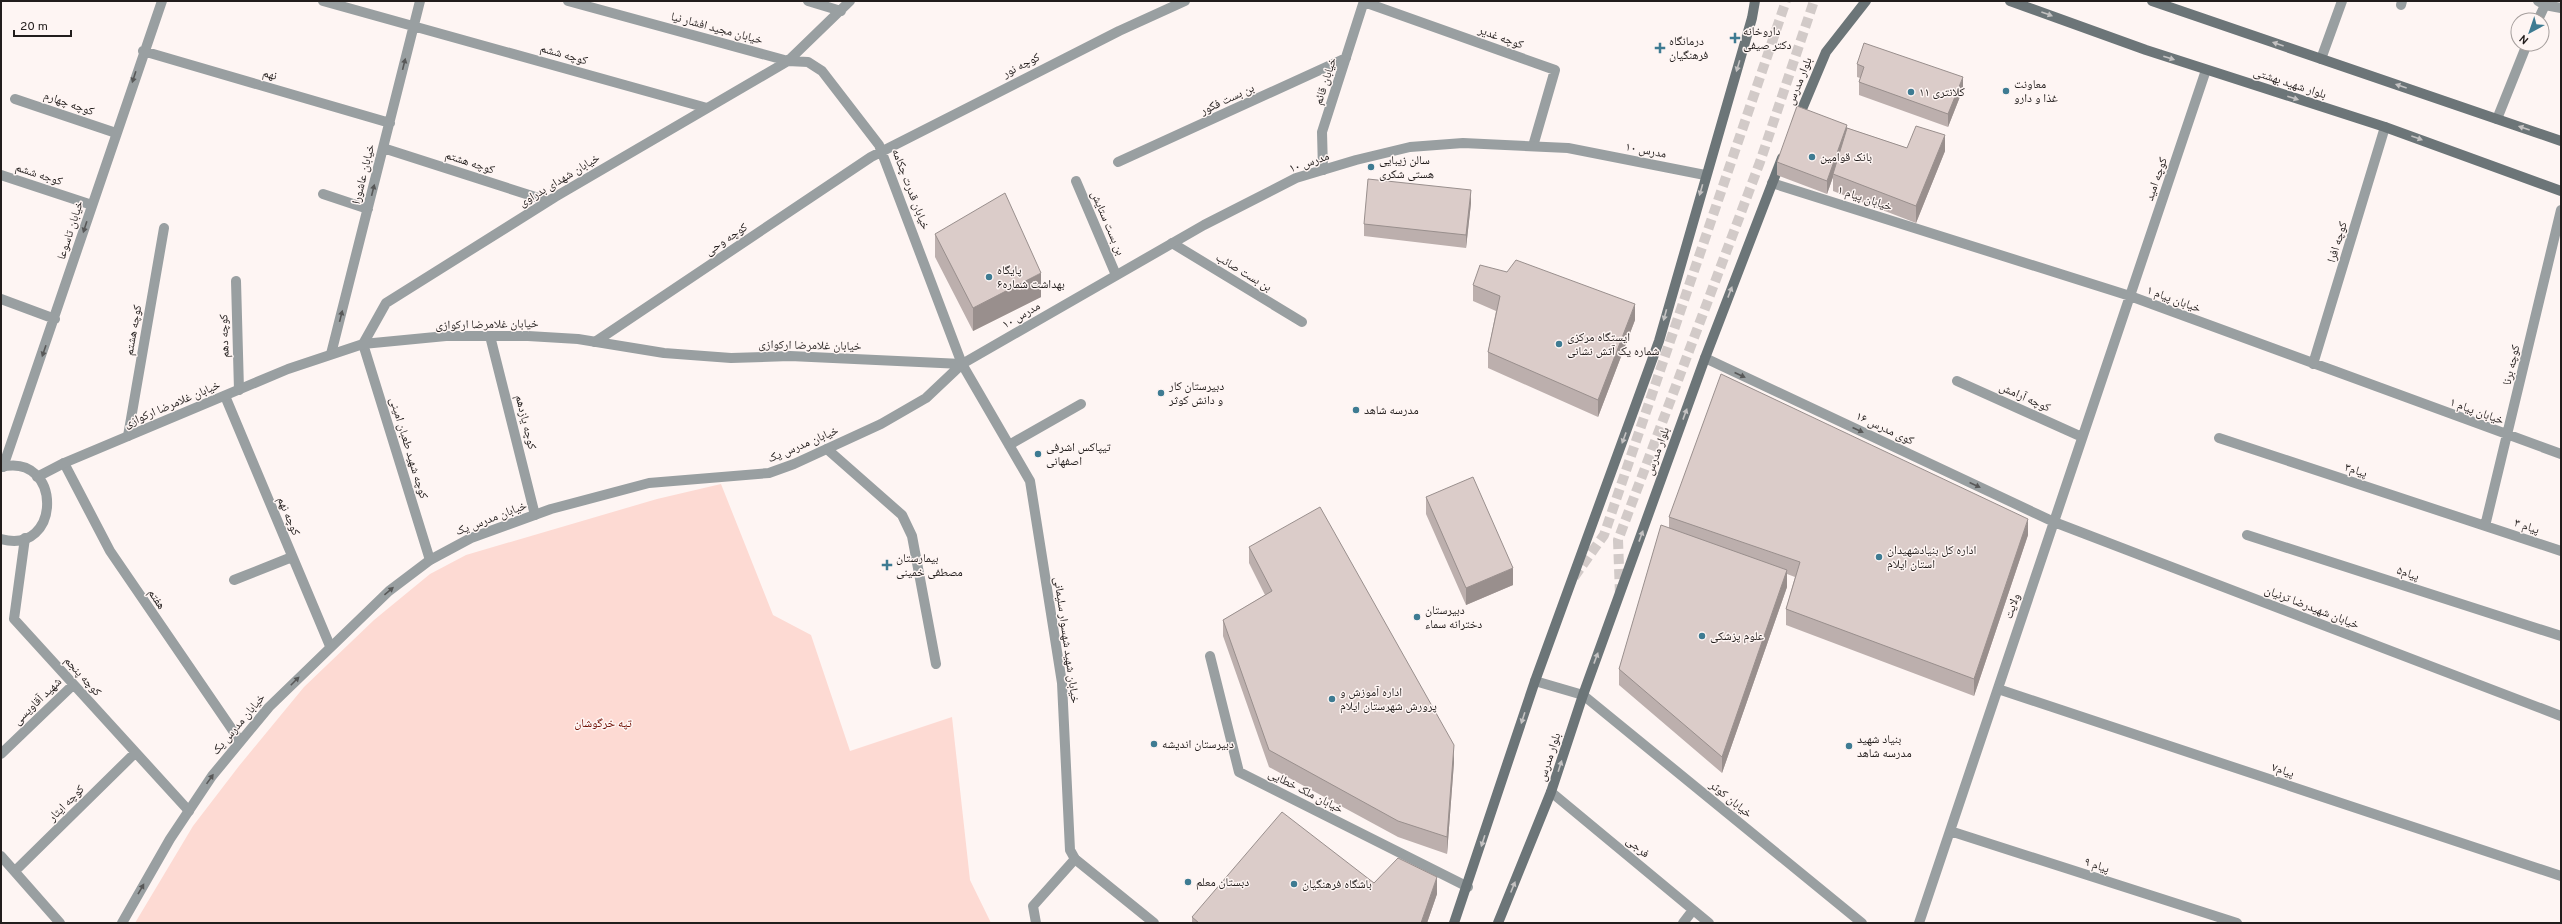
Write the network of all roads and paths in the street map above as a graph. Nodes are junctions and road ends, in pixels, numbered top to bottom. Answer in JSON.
{"nodes":[{"id":1,"x":162,"y":1,"type":"edge"},
{"id":2,"x":323,"y":1,"type":"edge"},
{"id":3,"x":420,"y":1,"type":"edge"},
{"id":4,"x":568,"y":1,"type":"edge"},
{"id":5,"x":808,"y":1,"type":"edge"},
{"id":6,"x":850,"y":1,"type":"edge"},
{"id":7,"x":1185,"y":1,"type":"edge"},
{"id":8,"x":1755,"y":1,"type":"edge"},
{"id":9,"x":1866,"y":1,"type":"edge"},
{"id":10,"x":2010,"y":1,"type":"edge"},
{"id":11,"x":2152,"y":1,"type":"edge"},
{"id":12,"x":2342,"y":1,"type":"edge"},
{"id":13,"x":1364,"y":2,"type":"edge"},
{"id":14,"x":2541,"y":3,"type":"edge"},
{"id":15,"x":2561,"y":8,"type":"edge"},
{"id":16,"x":841,"y":11,"type":"junction"},
{"id":17,"x":414,"y":26,"type":"junction"},
{"id":18,"x":143,"y":51,"type":"junction"},
{"id":19,"x":2524,"y":52,"type":"edge"},
{"id":20,"x":1346,"y":58,"type":"junction"},
{"id":21,"x":2321,"y":59,"type":"junction"},
{"id":22,"x":788,"y":61,"type":"junction"},
{"id":23,"x":2206,"y":70,"type":"junction"},
{"id":24,"x":15,"y":99,"type":"dead end"},
{"id":25,"x":707,"y":108,"type":"junction"},
{"id":26,"x":2497,"y":119,"type":"junction"},
{"id":27,"x":390,"y":123,"type":"junction"},
{"id":28,"x":2385,"y":127,"type":"junction"},
{"id":29,"x":1793,"y":132,"type":"edge"},
{"id":30,"x":116,"y":133,"type":"junction"},
{"id":31,"x":2561,"y":141,"type":"edge"},
{"id":32,"x":1533,"y":146,"type":"junction"},
{"id":33,"x":1787,"y":146,"type":"edge"},
{"id":34,"x":383,"y":148,"type":"junction"},
{"id":35,"x":882,"y":151,"type":"junction"},
{"id":36,"x":871,"y":157,"type":"joint"},
{"id":37,"x":1118,"y":162,"type":"dead end"},
{"id":38,"x":1323,"y":170,"type":"junction"},
{"id":39,"x":1,"y":175,"type":"edge"},
{"id":40,"x":1705,"y":175,"type":"junction"},
{"id":41,"x":1076,"y":181,"type":"dead end"},
{"id":42,"x":1772,"y":183,"type":"junction"},
{"id":43,"x":2561,"y":191,"type":"edge"},
{"id":44,"x":323,"y":194,"type":"dead end"},
{"id":45,"x":548,"y":201,"type":"junction"},
{"id":46,"x":92,"y":205,"type":"junction"},
{"id":47,"x":368,"y":208,"type":"junction"},
{"id":48,"x":2561,"y":210,"type":"edge"},
{"id":49,"x":164,"y":228,"type":"dead end"},
{"id":50,"x":1172,"y":243,"type":"junction"},
{"id":51,"x":1116,"y":275,"type":"junction"},
{"id":52,"x":236,"y":281,"type":"dead end"},
{"id":53,"x":2130,"y":296,"type":"junction"},
{"id":54,"x":1,"y":299,"type":"edge"},
{"id":55,"x":55,"y":319,"type":"junction"},
{"id":56,"x":1302,"y":322,"type":"dead end"},
{"id":57,"x":490,"y":336,"type":"junction"},
{"id":58,"x":595,"y":342,"type":"junction"},
{"id":59,"x":363,"y":344,"type":"junction"},
{"id":60,"x":331,"y":354,"type":"junction"},
{"id":61,"x":1705,"y":358,"type":"junction"},
{"id":62,"x":962,"y":364,"type":"junction"},
{"id":63,"x":2313,"y":364,"type":"junction"},
{"id":64,"x":1957,"y":381,"type":"dead end"},
{"id":65,"x":239,"y":390,"type":"junction"},
{"id":66,"x":225,"y":396,"type":"junction"},
{"id":67,"x":1080,"y":404,"type":"dead end"},
{"id":68,"x":128,"y":436,"type":"junction"},
{"id":69,"x":2082,"y":436,"type":"junction"},
{"id":70,"x":2507,"y":436,"type":"junction"},
{"id":71,"x":2219,"y":438,"type":"dead end"},
{"id":72,"x":1009,"y":445,"type":"junction"},
{"id":73,"x":827,"y":449,"type":"junction"},
{"id":74,"x":2561,"y":454,"type":"edge"},
{"id":75,"x":64,"y":463,"type":"junction"},
{"id":76,"x":2,"y":467,"type":"edge"},
{"id":77,"x":38,"y":477,"type":"junction"},
{"id":78,"x":536,"y":515,"type":"junction"},
{"id":79,"x":2054,"y":522,"type":"junction"},
{"id":80,"x":2485,"y":526,"type":"junction"},
{"id":81,"x":2247,"y":535,"type":"dead end"},
{"id":82,"x":25,"y":538,"type":"junction"},
{"id":83,"x":1,"y":539,"type":"edge"},
{"id":84,"x":2561,"y":551,"type":"edge"},
{"id":85,"x":292,"y":557,"type":"junction"},
{"id":86,"x":430,"y":560,"type":"junction"},
{"id":87,"x":234,"y":580,"type":"dead end"},
{"id":88,"x":2561,"y":636,"type":"edge"},
{"id":89,"x":330,"y":646,"type":"junction"},
{"id":90,"x":1210,"y":656,"type":"dead end"},
{"id":91,"x":936,"y":664,"type":"dead end"},
{"id":92,"x":1535,"y":680,"type":"junction"},
{"id":93,"x":74,"y":685,"type":"junction"},
{"id":94,"x":1998,"y":689,"type":"junction"},
{"id":95,"x":1583,"y":695,"type":"junction"},
{"id":96,"x":2561,"y":716,"type":"edge"},
{"id":97,"x":240,"y":741,"type":"junction"},
{"id":98,"x":135,"y":752,"type":"junction"},
{"id":99,"x":1,"y":754,"type":"edge"},
{"id":100,"x":1551,"y":792,"type":"junction"},
{"id":101,"x":189,"y":811,"type":"junction"},
{"id":102,"x":1950,"y":831,"type":"junction"},
{"id":103,"x":1,"y":856,"type":"edge"},
{"id":104,"x":1075,"y":859,"type":"junction"},
{"id":105,"x":15,"y":871,"type":"junction"},
{"id":106,"x":2561,"y":876,"type":"edge"},
{"id":107,"x":1468,"y":887,"type":"junction"},
{"id":108,"x":1693,"y":910,"type":"junction"},
{"id":109,"x":60,"y":923,"type":"edge"},
{"id":110,"x":122,"y":923,"type":"edge"},
{"id":111,"x":1036,"y":923,"type":"edge"},
{"id":112,"x":1154,"y":923,"type":"edge"},
{"id":113,"x":1454,"y":923,"type":"edge"},
{"id":114,"x":1498,"y":923,"type":"edge"},
{"id":115,"x":1683,"y":923,"type":"edge"},
{"id":116,"x":1709,"y":923,"type":"edge"},
{"id":117,"x":1862,"y":923,"type":"edge"},
{"id":118,"x":1919,"y":923,"type":"edge"},
{"id":119,"x":2237,"y":923,"type":"edge"}],
"edges":[{"from":1,"to":18,"type":"street","name":"خیابان تاسوعا"},
{"from":2,"to":17,"type":"street"},
{"from":3,"to":17,"type":"street","name":"خیابان عاشورا"},
{"from":4,"to":22,"type":"street","name":"خیابان مجید افشار نیا"},
{"from":5,"to":16,"type":"street"},
{"from":6,"to":16,"type":"street","name":"خیابان شهدای بدراوی"},
{"from":7,"to":35,"type":"street","name":"کوچه نور"},
{"from":8,"to":40,"type":"main road","one_way":true},
{"from":9,"to":29,"type":"main road","name":"بلوار مدرس"},
{"from":10,"to":23,"type":"main road","name":"بلوار شهید بهشتی","one_way":true},
{"from":21,"to":11,"type":"main road","one_way":true},
{"from":12,"to":21,"type":"street"},
{"from":13,"to":20,"type":"street","name":"خیابان قائم"},
{"from":13,"to":32,"type":"street","name":"کوچه غدیر"},
{"from":14,"to":15,"type":"street"},
{"from":16,"to":22,"type":"street","name":"خیابان شهدای بدراوی"},
{"from":17,"to":25,"type":"street","name":"کوچه ششم"},
{"from":27,"to":17,"type":"street","name":"خیابان عاشورا","one_way":true},
{"from":18,"to":27,"type":"street","name":"نهم"},
{"from":18,"to":30,"type":"street","name":"خیابان تاسوعا","one_way":true},
{"from":19,"to":26,"type":"street"},
{"from":20,"to":37,"type":"street","name":"بن بست فکور"},
{"from":20,"to":38,"type":"street","name":"خیابان قائم"},
{"from":26,"to":21,"type":"main road","one_way":true},
{"from":22,"to":25,"type":"street","name":"خیابان شهدای بدراوی"},
{"from":22,"to":35,"type":"street","name":"خیابان قدرت چکامه"},
{"from":23,"to":28,"type":"main road","name":"بلوار شهید بهشتی","one_way":true},
{"from":23,"to":53,"type":"street","name":"کوچه امید"},
{"from":24,"to":30,"type":"street","name":"کوچه چهارم"},
{"from":25,"to":45,"type":"street","name":"خیابان شهدای بدراوی"},
{"from":31,"to":26,"type":"main road","one_way":true},
{"from":27,"to":34,"type":"street","name":"خیابان عاشورا"},
{"from":28,"to":43,"type":"main road","name":"بلوار شهید بهشتی","one_way":true},
{"from":28,"to":63,"type":"street","name":"کوچه افرا"},
{"from":30,"to":46,"type":"street","name":"خیابان تاسوعا"},
{"from":32,"to":38,"type":"street","name":"مدرس ۱۰"},
{"from":32,"to":40,"type":"street","name":"مدرس ۱۰"},
{"from":33,"to":42,"type":"main road","name":"بلوار مدرس"},
{"from":34,"to":45,"type":"street","name":"کوچه هشتم"},
{"from":47,"to":34,"type":"street","name":"خیابان عاشورا","one_way":true},
{"from":35,"to":36,"type":"street","name":"کوچه نور"},
{"from":35,"to":62,"type":"street","name":"خیابان قدرت چکامه"},
{"from":36,"to":58,"type":"street","name":"کوچه وحی"},
{"from":38,"to":50,"type":"street","name":"مدرس ۱۰"},
{"from":39,"to":46,"type":"street","name":"کوجه ششم"},
{"from":40,"to":92,"type":"main road","one_way":true},
{"from":41,"to":51,"type":"street","name":"بن بست ستایش"},
{"from":42,"to":53,"type":"street","name":"خیابان پیام ۱"},
{"from":61,"to":42,"type":"main road","name":"بلوار مدرس","one_way":true},
{"from":44,"to":47,"type":"street"},
{"from":45,"to":59,"type":"street","name":"خیابان شهدای بدراوی"},
{"from":46,"to":55,"type":"street","name":"خیابان تاسوعا","one_way":true},
{"from":60,"to":47,"type":"street","name":"خیابان عاشورا","one_way":true},
{"from":48,"to":70,"type":"street","name":"کوچه برنا"},
{"from":49,"to":68,"type":"street","name":"کوچه هشتم"},
{"from":50,"to":51,"type":"street","name":"مدرس ۱۰"},
{"from":50,"to":56,"type":"street","name":"بن بست صائب"},
{"from":51,"to":62,"type":"street","name":"مدرس ۱۰"},
{"from":52,"to":65,"type":"street","name":"کوچه دهم"},
{"from":53,"to":63,"type":"street","name":"خیابان پیام ۱"},
{"from":53,"to":69,"type":"street","name":"ولایت"},
{"from":54,"to":55,"type":"street"},
{"from":55,"to":76,"type":"street","name":"خیابان تاسوعا","one_way":true},
{"from":57,"to":58,"type":"street","name":"خیابان غلامرضا ارکوازی"},
{"from":57,"to":59,"type":"street","name":"خیابان غلامرضا ارکوازی"},
{"from":57,"to":78,"type":"street","name":"کوچه یازدهم"},
{"from":58,"to":62,"type":"street","name":"خیابان غلامرضا ارکوازی"},
{"from":59,"to":60,"type":"street","name":"خیابان غلامرضا ارکوازی"},
{"from":59,"to":86,"type":"street","name":"کوچه شهید طعبان امینی"},
{"from":60,"to":65,"type":"street","name":"خیابان غلامرضا ارکوازی"},
{"from":61,"to":79,"type":"street","name":"کوی مدرس ۱۶","one_way":true},
{"from":95,"to":61,"type":"main road","name":"بلوار مدرس","one_way":true},
{"from":62,"to":72,"type":"street","name":"خیابان شهید شهسوار سلیمانی"},
{"from":62,"to":73,"type":"street","name":"خیابان مدرس یک"},
{"from":63,"to":70,"type":"street","name":"خیابان پیام ۱"},
{"from":64,"to":69,"type":"street","name":"کوچه آرامش"},
{"from":65,"to":66,"type":"street","name":"خیابان غلامرضا ارکوازی"},
{"from":66,"to":68,"type":"street","name":"خیابان غلامرضا ارکوازی"},
{"from":66,"to":85,"type":"street","name":"کوچه نهم"},
{"from":67,"to":72,"type":"street"},
{"from":68,"to":75,"type":"street","name":"خیابان غلامرضا ارکوازی"},
{"from":69,"to":79,"type":"street","name":"ولایت"},
{"from":70,"to":74,"type":"street","name":"خیابان پیام ۱"},
{"from":70,"to":80,"type":"street","name":"کوچه برنا"},
{"from":71,"to":80,"type":"street","name":"پیام۳"},
{"from":72,"to":104,"type":"street","name":"خیابان شهید شهسوار سلیمانی"},
{"from":73,"to":78,"type":"street","name":"خیابان مدرس یک"},
{"from":73,"to":91,"type":"street"},
{"from":75,"to":77,"type":"street","name":"خیابان غلامرضا ارکوازی"},
{"from":75,"to":97,"type":"street","name":"هفتم"},
{"from":76,"to":77,"type":"street"},
{"from":77,"to":82,"type":"street"},
{"from":78,"to":86,"type":"street","name":"خیابان مدرس یک"},
{"from":79,"to":94,"type":"street","name":"ولایت"},
{"from":79,"to":96,"type":"street","name":"خیابان شهیدرضا ترنیان"},
{"from":80,"to":84,"type":"street","name":"پیام ۳"},
{"from":81,"to":88,"type":"street","name":"پیام۵"},
{"from":82,"to":83,"type":"street"},
{"from":82,"to":93,"type":"street","name":"کوچه پنجم"},
{"from":85,"to":87,"type":"street"},
{"from":85,"to":89,"type":"street","name":"کوچه نهم"},
{"from":89,"to":86,"type":"street","name":"خیابان مدرس یک","one_way":true},
{"from":97,"to":89,"type":"street","name":"خیابان مدرس یک","one_way":true},
{"from":90,"to":107,"type":"street","name":"خیابان ملک خطایی"},
{"from":92,"to":95,"type":"street"},
{"from":92,"to":107,"type":"main road","one_way":true},
{"from":93,"to":98,"type":"street","name":"کوچه پنجم"},
{"from":93,"to":99,"type":"street","name":"شهید آقاویسی"},
{"from":94,"to":102,"type":"street","name":"ولایت"},
{"from":94,"to":106,"type":"street","name":"پیام۷"},
{"from":100,"to":95,"type":"main road","name":"بلوار مدرس","one_way":true},
{"from":95,"to":117,"type":"street","name":"خیابان کوثر"},
{"from":101,"to":97,"type":"street","name":"خیابان مدرس یک","one_way":true},
{"from":98,"to":101,"type":"street","name":"کوچه پنجم"},
{"from":98,"to":105,"type":"street","name":"کوچه ایثار"},
{"from":100,"to":108,"type":"street","name":"فرجی"},
{"from":114,"to":100,"type":"main road","name":"بلوار مدرس","one_way":true},
{"from":110,"to":101,"type":"street","name":"خیابان مدرس یک","one_way":true},
{"from":102,"to":118,"type":"street","name":"ولایت"},
{"from":102,"to":119,"type":"street","name":"پیام ۹"},
{"from":103,"to":105,"type":"street"},
{"from":104,"to":111,"type":"street"},
{"from":104,"to":112,"type":"street"},
{"from":105,"to":109,"type":"street"},
{"from":107,"to":113,"type":"main road"},
{"from":108,"to":115,"type":"street"},
{"from":108,"to":116,"type":"street","name":"فرجی"}]}
